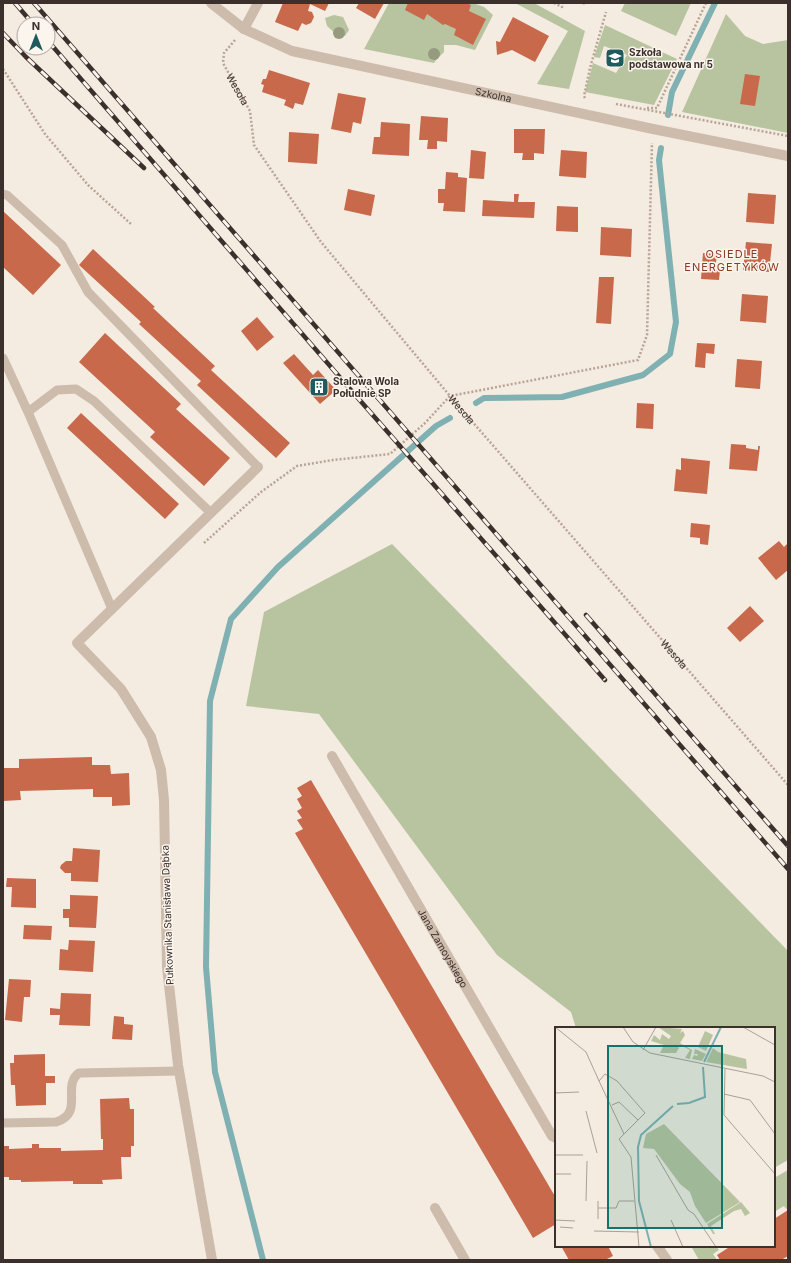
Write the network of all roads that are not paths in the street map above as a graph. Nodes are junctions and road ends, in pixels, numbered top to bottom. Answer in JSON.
{"nodes":[{"id":1,"x":211,"y":3,"type":"edge"},
{"id":2,"x":258,"y":3,"type":"edge"},
{"id":3,"x":244,"y":29,"type":"junction"},
{"id":4,"x":788,"y":156,"type":"edge"},
{"id":5,"x":3,"y":194,"type":"edge"},
{"id":6,"x":3,"y":358,"type":"edge"},
{"id":7,"x":28,"y":412,"type":"junction"},
{"id":8,"x":258,"y":467,"type":"joint"},
{"id":9,"x":211,"y":513,"type":"junction"},
{"id":10,"x":112,"y":609,"type":"junction"},
{"id":11,"x":332,"y":756,"type":"dead end"},
{"id":12,"x":179,"y":1071,"type":"junction"},
{"id":13,"x":3,"y":1122,"type":"edge"},
{"id":14,"x":555,"y":1138,"type":"edge"},
{"id":15,"x":435,"y":1208,"type":"dead end"},
{"id":16,"x":658,"y":1247,"type":"edge"},
{"id":17,"x":212,"y":1260,"type":"edge"},
{"id":18,"x":465,"y":1260,"type":"edge"},
{"id":19,"x":667,"y":1260,"type":"edge"}],
"edges":[{"from":1,"to":3,"type":"street","name":"Szkolna"},
{"from":2,"to":3,"type":"street"},
{"from":3,"to":4,"type":"street","name":"Szkolna"},
{"from":5,"to":8,"type":"lane"},
{"from":6,"to":7,"type":"lane"},
{"from":7,"to":9,"type":"lane"},
{"from":7,"to":10,"type":"lane"},
{"from":8,"to":9,"type":"street"},
{"from":9,"to":10,"type":"street"},
{"from":10,"to":12,"type":"street","name":"Pułkownika Stanisława Dąbka"},
{"from":11,"to":14,"type":"street","name":"Jana Zamoyskiego"},
{"from":12,"to":13,"type":"lane"},
{"from":12,"to":17,"type":"street","name":"Pułkownika Stanisława Dąbka"},
{"from":15,"to":18,"type":"street"},
{"from":16,"to":19,"type":"street"}]}
